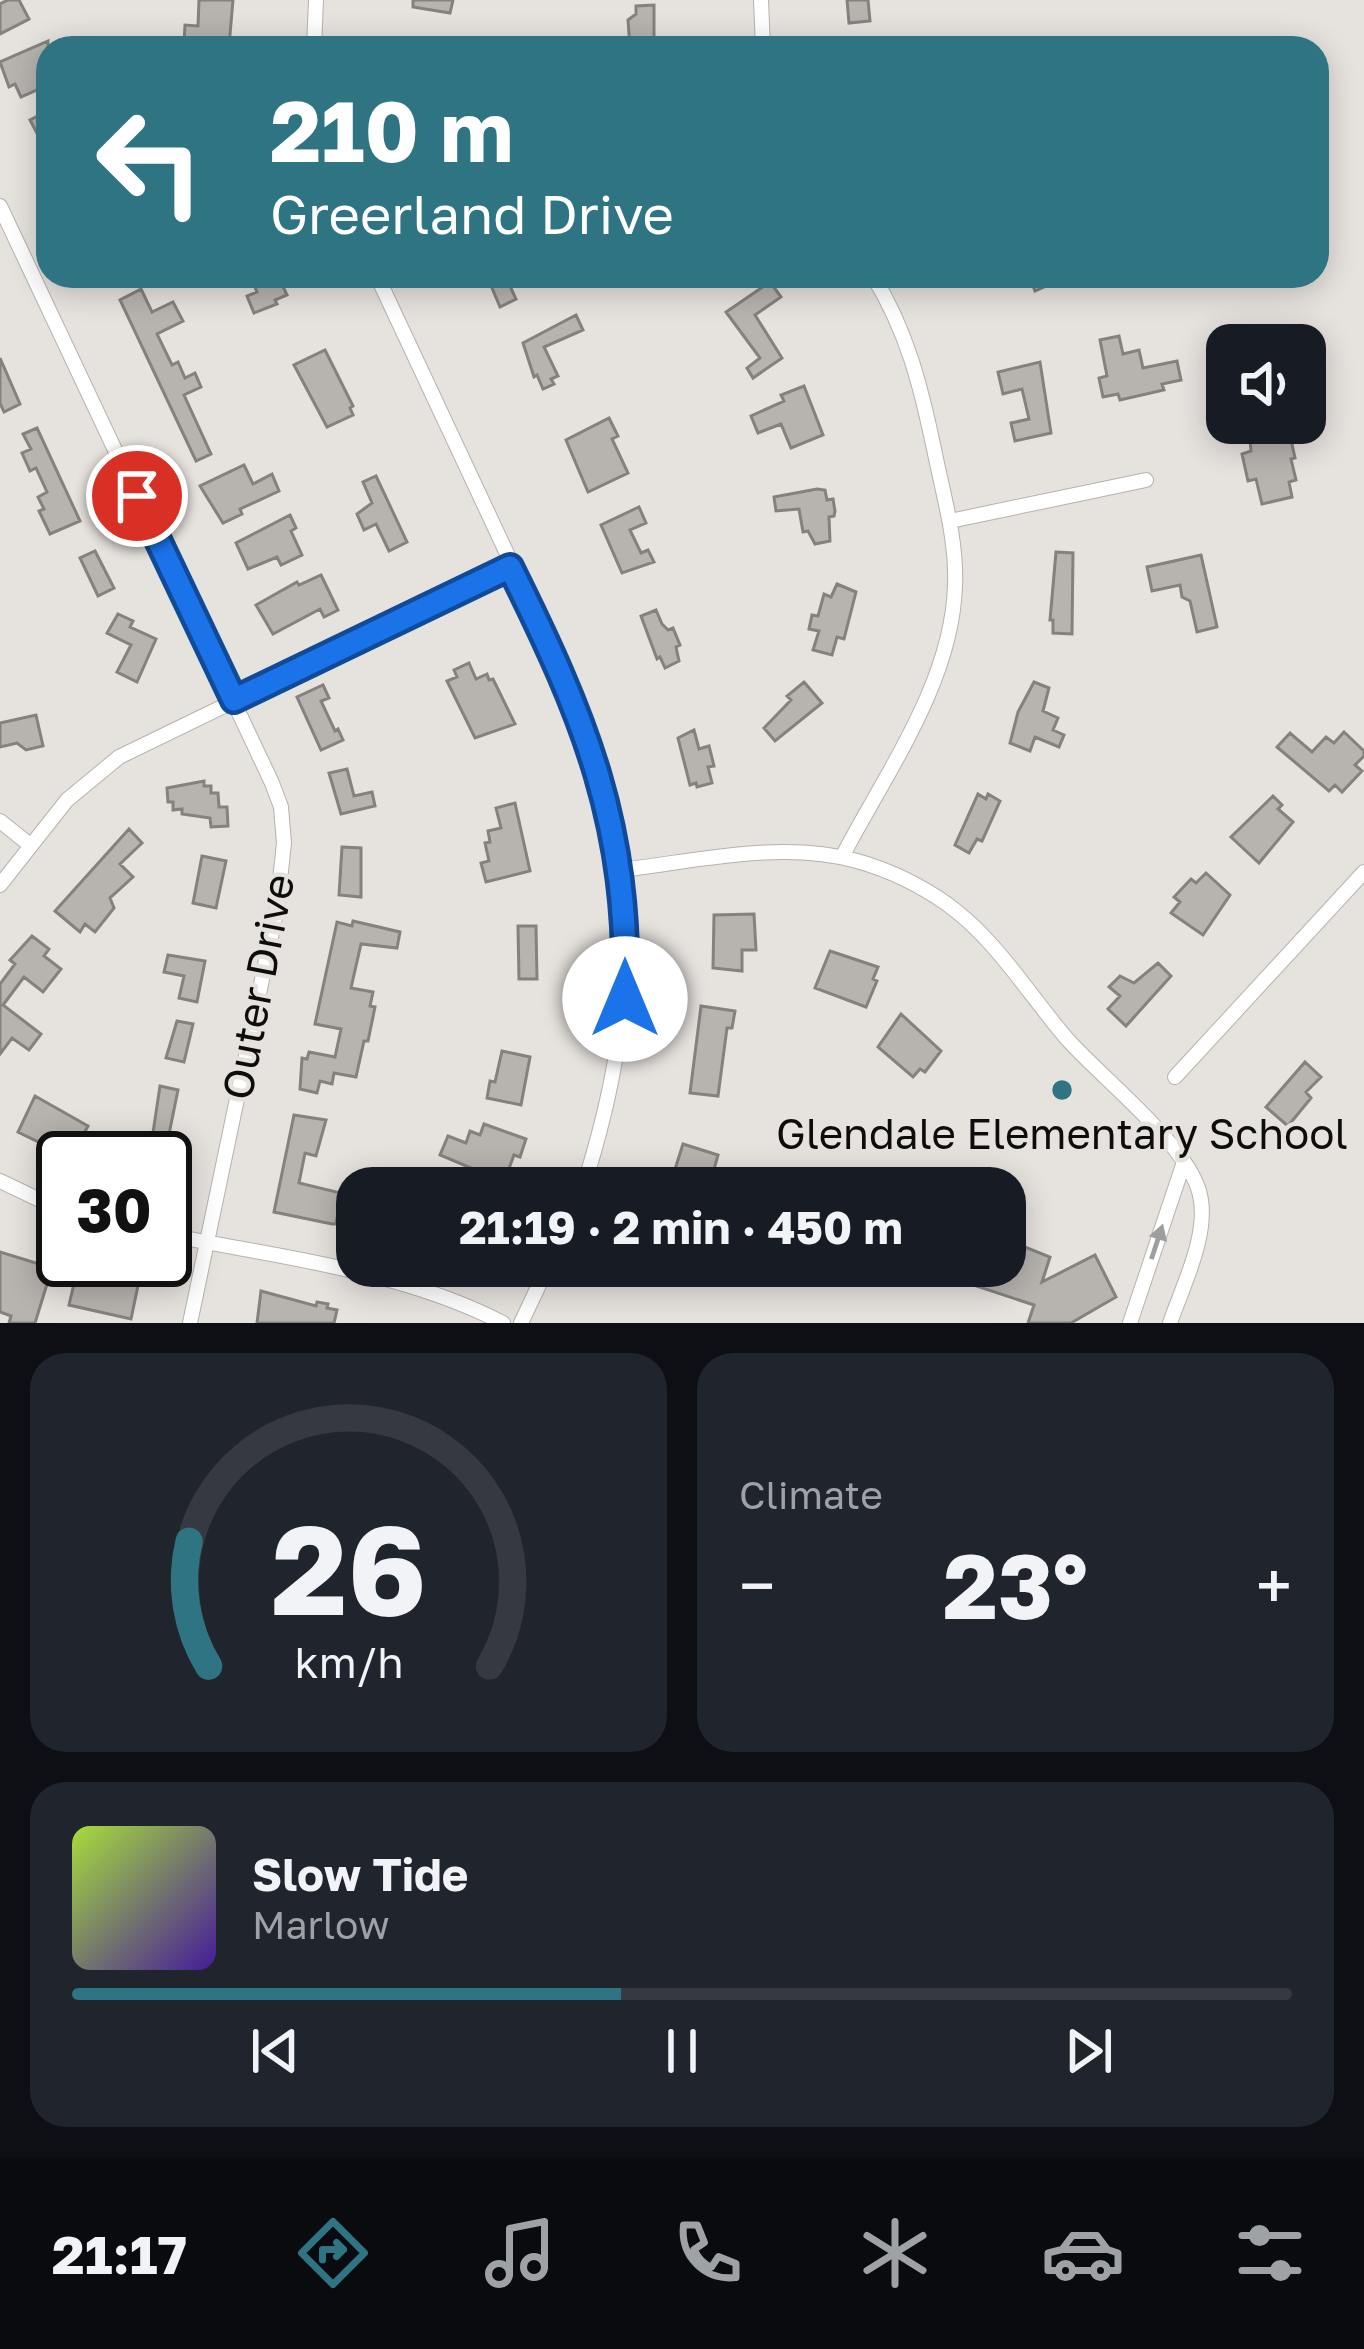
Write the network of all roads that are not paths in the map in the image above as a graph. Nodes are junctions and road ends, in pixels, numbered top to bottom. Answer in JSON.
{"nodes":[{"id":1,"x":316,"y":0,"type":"edge"},
{"id":2,"x":761,"y":0,"type":"edge"},
{"id":3,"x":314,"y":36,"type":"edge"},
{"id":4,"x":762,"y":36,"type":"edge"},
{"id":5,"x":0,"y":206,"type":"edge"},
{"id":6,"x":36,"y":282,"type":"edge"},
{"id":7,"x":39,"y":288,"type":"edge"},
{"id":8,"x":382,"y":288,"type":"edge"},
{"id":9,"x":879,"y":288,"type":"edge"},
{"id":10,"x":1146,"y":480,"type":"dead end"},
{"id":11,"x":950,"y":521,"type":"junction"},
{"id":12,"x":510,"y":567,"type":"junction"},
{"id":13,"x":234,"y":700,"type":"junction"},
{"id":14,"x":0,"y":821,"type":"edge"},
{"id":15,"x":30,"y":844,"type":"junction"},
{"id":16,"x":842,"y":857,"type":"junction"},
{"id":17,"x":621,"y":870,"type":"junction"},
{"id":18,"x":1364,"y":872,"type":"edge"},
{"id":19,"x":0,"y":885,"type":"edge"},
{"id":20,"x":1174,"y":1077,"type":"dead end"},
{"id":21,"x":1184,"y":1162,"type":"junction"},
{"id":22,"x":589,"y":1167,"type":"edge"},
{"id":23,"x":0,"y":1181,"type":"edge"},
{"id":24,"x":36,"y":1198,"type":"edge"},
{"id":25,"x":192,"y":1240,"type":"edge"},
{"id":26,"x":206,"y":1243,"type":"junction"},
{"id":27,"x":538,"y":1287,"type":"edge"},
{"id":28,"x":190,"y":1323,"type":"edge"},
{"id":29,"x":503,"y":1323,"type":"edge"},
{"id":30,"x":521,"y":1323,"type":"edge"},
{"id":31,"x":1130,"y":1323,"type":"edge"},
{"id":32,"x":1170,"y":1323,"type":"edge"}],
"edges":[{"from":1,"to":3,"type":"street"},
{"from":2,"to":4,"type":"street"},
{"from":5,"to":6,"type":"street","name":"Outer Drive"},
{"from":7,"to":13,"type":"street","name":"Outer Drive"},
{"from":8,"to":12,"type":"street"},
{"from":9,"to":11,"type":"street"},
{"from":10,"to":11,"type":"street"},
{"from":11,"to":16,"type":"street"},
{"from":12,"to":13,"type":"street"},
{"from":12,"to":17,"type":"street"},
{"from":13,"to":15,"type":"street"},
{"from":13,"to":26,"type":"street","name":"Outer Drive"},
{"from":14,"to":15,"type":"street"},
{"from":15,"to":19,"type":"street"},
{"from":16,"to":17,"type":"street"},
{"from":16,"to":21,"type":"street"},
{"from":17,"to":22,"type":"street"},
{"from":18,"to":20,"type":"street"},
{"from":31,"to":21,"type":"street","one_way":true},
{"from":21,"to":32,"type":"street"},
{"from":23,"to":24,"type":"street"},
{"from":25,"to":26,"type":"street"},
{"from":26,"to":28,"type":"street","name":"Outer Drive"},
{"from":26,"to":29,"type":"street"},
{"from":27,"to":30,"type":"street"}]}
